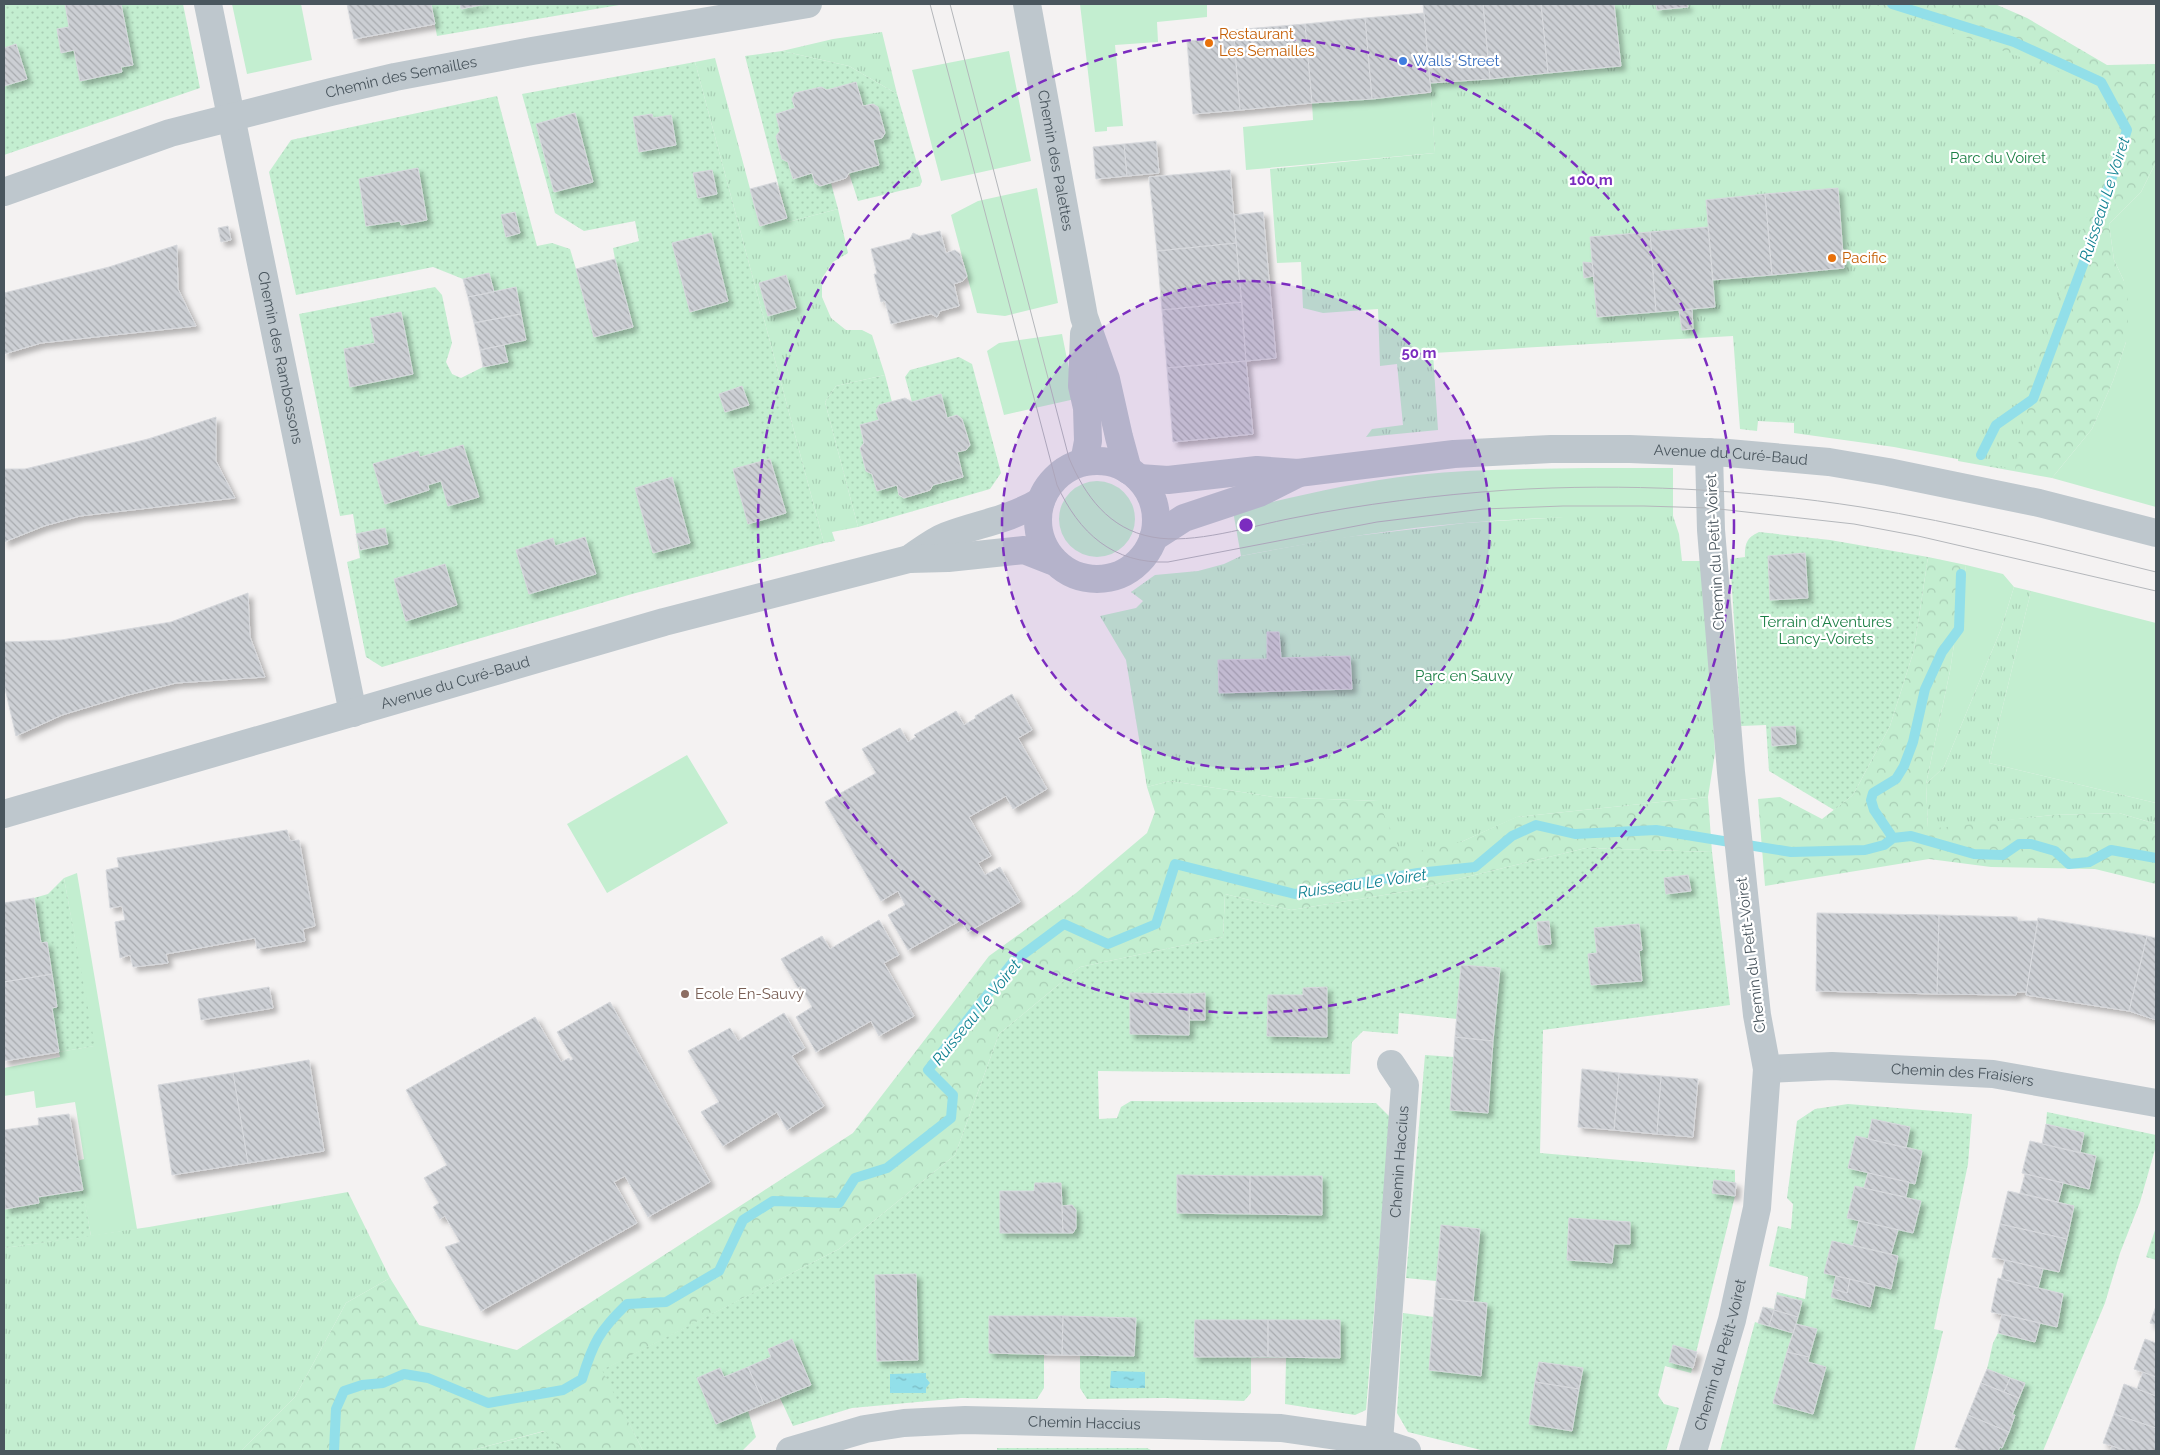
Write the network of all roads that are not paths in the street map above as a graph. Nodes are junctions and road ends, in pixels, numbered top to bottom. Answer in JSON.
{"nodes":[{"id":1,"x":208,"y":4,"type":"edge"},
{"id":2,"x":808,"y":4,"type":"edge"},
{"id":3,"x":1027,"y":4,"type":"edge"},
{"id":4,"x":232,"y":117,"type":"junction"},
{"id":5,"x":4,"y":192,"type":"edge"},
{"id":6,"x":1084,"y":317,"type":"junction"},
{"id":7,"x":1709,"y":452,"type":"junction"},
{"id":8,"x":1084,"y":462,"type":"junction"},
{"id":9,"x":1298,"y":473,"type":"junction"},
{"id":10,"x":1134,"y":474,"type":"junction"},
{"id":11,"x":1041,"y":501,"type":"junction"},
{"id":12,"x":2156,"y":533,"type":"edge"},
{"id":13,"x":1153,"y":538,"type":"junction"},
{"id":14,"x":909,"y":559,"type":"junction"},
{"id":15,"x":1052,"y":561,"type":"junction"},
{"id":16,"x":353,"y":713,"type":"junction"},
{"id":17,"x":4,"y":814,"type":"edge"},
{"id":18,"x":1391,"y":1064,"type":"dead end"},
{"id":19,"x":1767,"y":1069,"type":"junction"},
{"id":20,"x":2156,"y":1103,"type":"edge"},
{"id":21,"x":1379,"y":1442,"type":"junction"},
{"id":22,"x":790,"y":1451,"type":"edge"},
{"id":23,"x":1407,"y":1451,"type":"edge"},
{"id":24,"x":1693,"y":1451,"type":"edge"}],
"edges":[{"from":1,"to":4,"type":"street","name":"Chemin des Rambossons"},
{"from":2,"to":4,"type":"street","name":"Chemin des Semailles"},
{"from":3,"to":6,"type":"street","name":"Chemin des Palettes"},
{"from":4,"to":5,"type":"street","name":"Chemin des Semailles"},
{"from":4,"to":16,"type":"street","name":"Chemin des Rambossons"},
{"from":6,"to":8,"type":"street","name":"Chemin des Palettes"},
{"from":6,"to":10,"type":"street","name":"Chemin des Palettes"},
{"from":7,"to":9,"type":"street","name":"Avenue du Curé-Baud"},
{"from":7,"to":12,"type":"street","name":"Avenue du Curé-Baud"},
{"from":7,"to":19,"type":"street","name":"Chemin du Petit-Voiret"},
{"from":8,"to":10,"type":"street"},
{"from":8,"to":11,"type":"street"},
{"from":9,"to":10,"type":"street","name":"Avenue du Curé-Baud"},
{"from":9,"to":13,"type":"street","name":"Avenue du Curé-Baud"},
{"from":10,"to":13,"type":"street"},
{"from":11,"to":14,"type":"street","name":"Avenue du Curé-Baud"},
{"from":11,"to":15,"type":"street"},
{"from":13,"to":15,"type":"street"},
{"from":14,"to":15,"type":"street","name":"Avenue du Curé-Baud"},
{"from":14,"to":16,"type":"street","name":"Avenue du Curé-Baud"},
{"from":16,"to":17,"type":"street","name":"Avenue du Curé-Baud"},
{"from":18,"to":21,"type":"street","name":"Chemin Haccius"},
{"from":19,"to":20,"type":"street","name":"Chemin des Fraisiers"},
{"from":19,"to":24,"type":"street","name":"Chemin du Petit-Voiret"},
{"from":21,"to":22,"type":"street","name":"Chemin Haccius"},
{"from":21,"to":23,"type":"street","name":"Chemin Haccius"}]}
